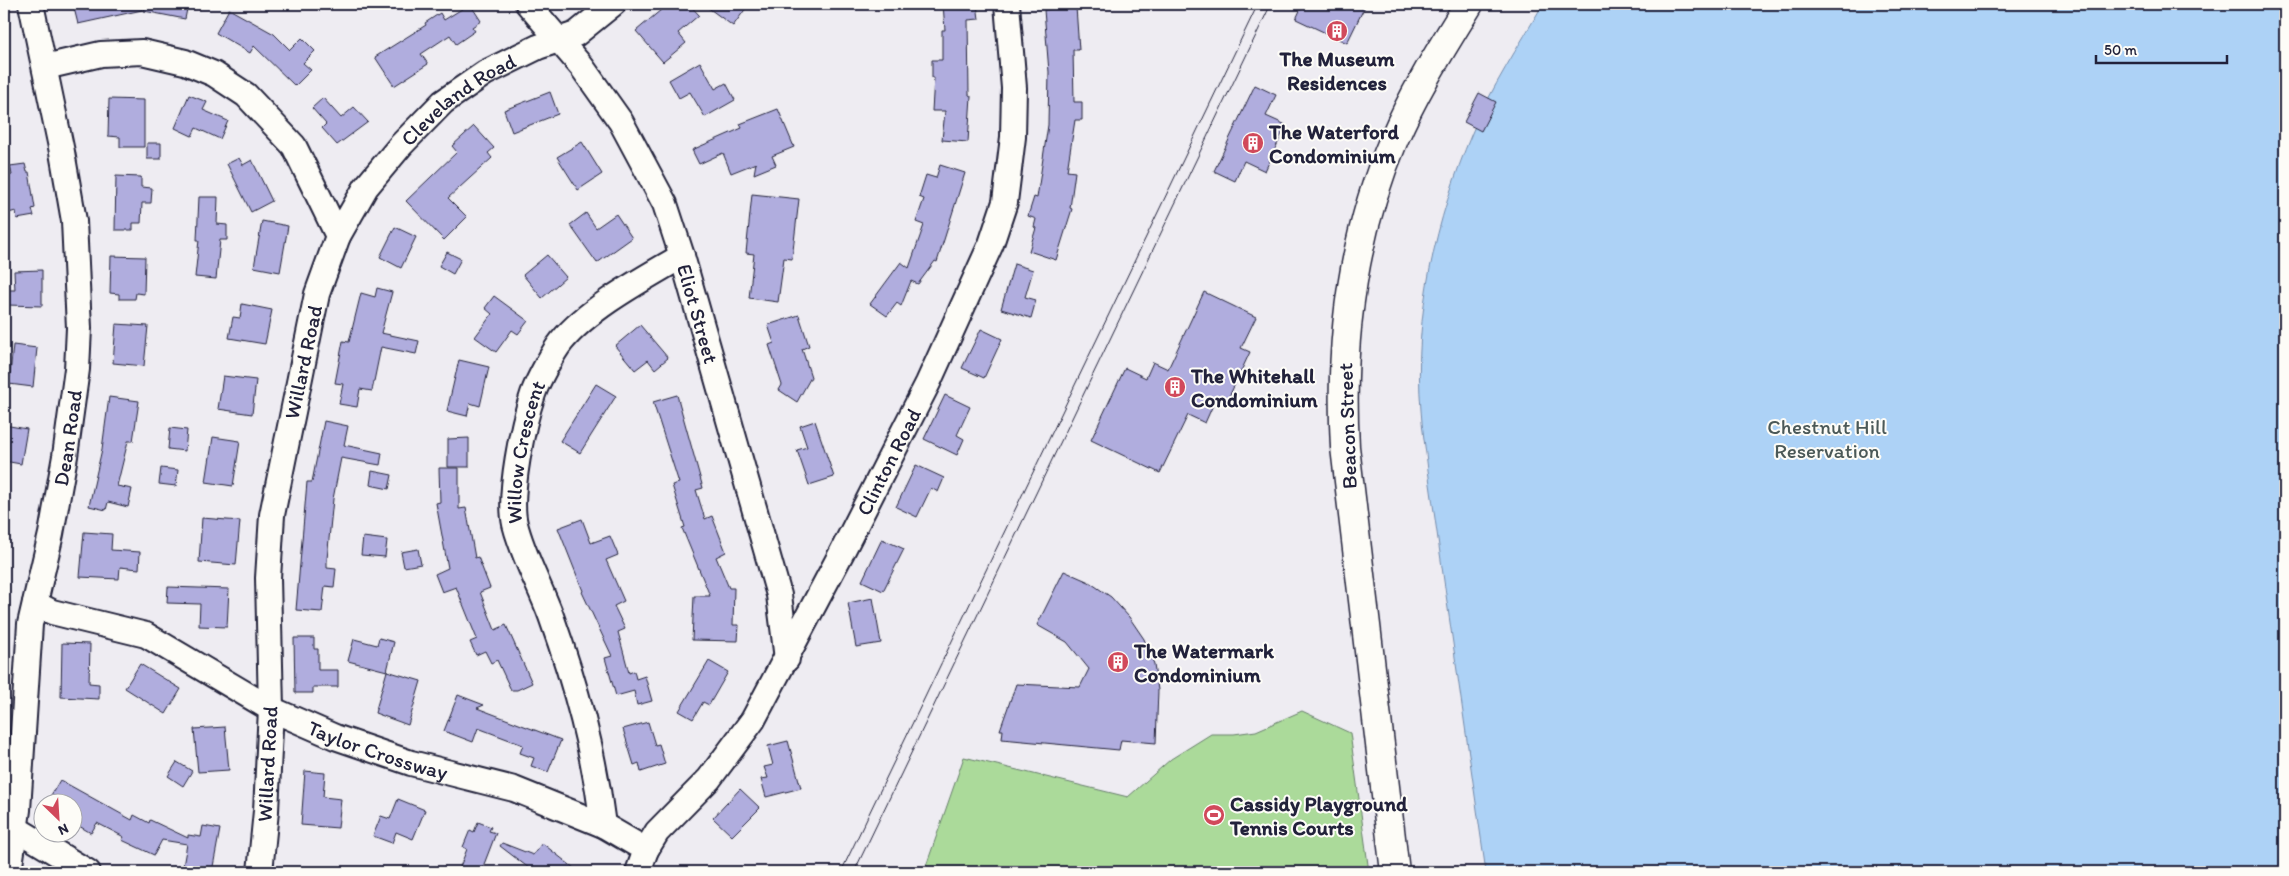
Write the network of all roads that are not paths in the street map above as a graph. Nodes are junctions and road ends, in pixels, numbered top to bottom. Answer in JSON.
{"nodes":[{"id":1,"x":32,"y":4,"type":"edge"},
{"id":2,"x":528,"y":4,"type":"edge"},
{"id":3,"x":613,"y":4,"type":"edge"},
{"id":4,"x":1007,"y":4,"type":"edge"},
{"id":5,"x":1469,"y":4,"type":"edge"},
{"id":6,"x":561,"y":40,"type":"junction"},
{"id":7,"x":45,"y":67,"type":"junction"},
{"id":8,"x":338,"y":236,"type":"junction"},
{"id":9,"x":682,"y":256,"type":"junction"},
{"id":10,"x":35,"y":603,"type":"junction"},
{"id":11,"x":787,"y":659,"type":"junction"},
{"id":12,"x":271,"y":709,"type":"junction"},
{"id":13,"x":10,"y":823,"type":"edge"},
{"id":14,"x":603,"y":825,"type":"junction"},
{"id":15,"x":642,"y":861,"type":"edge"},
{"id":16,"x":9,"y":872,"type":"edge"},
{"id":17,"x":88,"y":872,"type":"edge"},
{"id":18,"x":260,"y":872,"type":"edge"},
{"id":19,"x":1395,"y":872,"type":"edge"}],
"edges":[{"from":1,"to":7,"type":"street","name":"Dean Road"},
{"from":2,"to":6,"type":"street","name":"Eliot Street"},
{"from":3,"to":6,"type":"street","name":"Cleveland Road"},
{"from":4,"to":11,"type":"street","name":"Clinton Road"},
{"from":5,"to":19,"type":"main road","name":"Beacon Street"},
{"from":6,"to":8,"type":"street","name":"Cleveland Road"},
{"from":6,"to":9,"type":"street","name":"Eliot Street"},
{"from":7,"to":8,"type":"street"},
{"from":7,"to":10,"type":"street","name":"Dean Road"},
{"from":8,"to":12,"type":"street","name":"Willard Road"},
{"from":9,"to":11,"type":"street","name":"Eliot Street"},
{"from":9,"to":14,"type":"street","name":"Willow Crescent"},
{"from":10,"to":12,"type":"street","name":"Taylor Crossway"},
{"from":10,"to":13,"type":"street","name":"Dean Road"},
{"from":11,"to":15,"type":"street","name":"Clinton Road"},
{"from":12,"to":14,"type":"street","name":"Taylor Crossway"},
{"from":12,"to":18,"type":"street","name":"Willard Road"},
{"from":13,"to":16,"type":"street","name":"Dean Road"},
{"from":13,"to":17,"type":"street"},
{"from":14,"to":15,"type":"street","name":"Taylor Crossway"}]}
